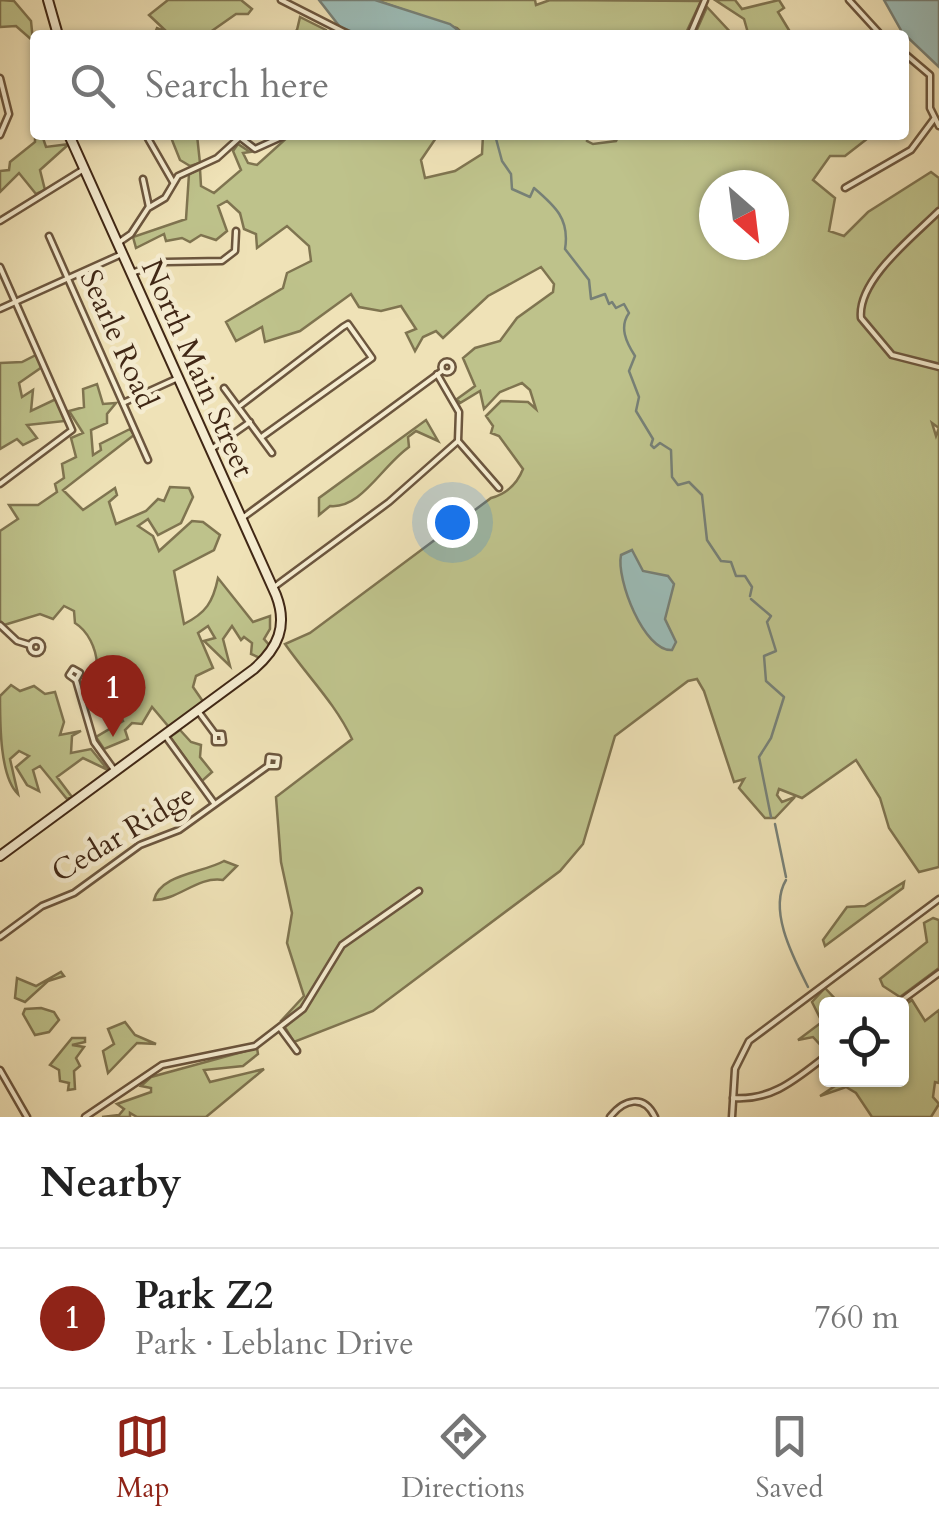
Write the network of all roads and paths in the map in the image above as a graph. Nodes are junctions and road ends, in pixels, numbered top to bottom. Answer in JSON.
{"nodes":[{"id":1,"x":48,"y":0,"type":"edge"},
{"id":2,"x":281,"y":0,"type":"edge"},
{"id":3,"x":849,"y":0,"type":"edge"},
{"id":4,"x":704,"y":1,"type":"edge"},
{"id":5,"x":57,"y":30,"type":"edge"},
{"id":6,"x":327,"y":30,"type":"edge"},
{"id":7,"x":692,"y":30,"type":"edge"},
{"id":8,"x":876,"y":30,"type":"edge"},
{"id":9,"x":909,"y":57,"type":"edge"},
{"id":10,"x":0,"y":78,"type":"edge"},
{"id":11,"x":934,"y":119,"type":"junction"},
{"id":12,"x":939,"y":126,"type":"edge"},
{"id":13,"x":0,"y":135,"type":"edge"},
{"id":14,"x":71,"y":140,"type":"edge"},
{"id":15,"x":149,"y":140,"type":"edge"},
{"id":16,"x":235,"y":140,"type":"edge"},
{"id":17,"x":241,"y":140,"type":"edge"},
{"id":18,"x":277,"y":140,"type":"edge"},
{"id":19,"x":84,"y":169,"type":"junction"},
{"id":20,"x":143,"y":178,"type":"dead end"},
{"id":21,"x":173,"y":182,"type":"junction"},
{"id":22,"x":845,"y":188,"type":"dead end"},
{"id":23,"x":150,"y":207,"type":"junction"},
{"id":24,"x":939,"y":211,"type":"edge"},
{"id":25,"x":0,"y":221,"type":"edge"},
{"id":26,"x":236,"y":230,"type":"dead end"},
{"id":27,"x":49,"y":236,"type":"dead end"},
{"id":28,"x":118,"y":243,"type":"junction"},
{"id":29,"x":122,"y":254,"type":"junction"},
{"id":30,"x":0,"y":267,"type":"edge"},
{"id":31,"x":131,"y":274,"type":"junction"},
{"id":32,"x":67,"y":278,"type":"junction"},
{"id":33,"x":16,"y":301,"type":"junction"},
{"id":34,"x":0,"y":309,"type":"edge"},
{"id":35,"x":939,"y":367,"type":"edge"},
{"id":36,"x":178,"y":378,"type":"junction"},
{"id":37,"x":224,"y":388,"type":"dead end"},
{"id":38,"x":123,"y":403,"type":"junction"},
{"id":39,"x":240,"y":405,"type":"junction"},
{"id":40,"x":250,"y":422,"type":"junction"},
{"id":41,"x":263,"y":436,"type":"junction"},
{"id":42,"x":458,"y":442,"type":"junction"},
{"id":43,"x":210,"y":450,"type":"junction"},
{"id":44,"x":272,"y":453,"type":"dead end"},
{"id":45,"x":148,"y":460,"type":"dead end"},
{"id":46,"x":0,"y":484,"type":"edge"},
{"id":47,"x":500,"y":488,"type":"dead end"},
{"id":48,"x":241,"y":518,"type":"junction"},
{"id":49,"x":272,"y":588,"type":"junction"},
{"id":50,"x":0,"y":625,"type":"edge"},
{"id":51,"x":30,"y":645,"type":"dead end"},
{"id":52,"x":76,"y":680,"type":"dead end"},
{"id":53,"x":198,"y":711,"type":"junction"},
{"id":54,"x":164,"y":734,"type":"junction"},
{"id":55,"x":215,"y":734,"type":"dead end"},
{"id":56,"x":268,"y":766,"type":"dead end"},
{"id":57,"x":114,"y":771,"type":"junction"},
{"id":58,"x":215,"y":804,"type":"junction"},
{"id":59,"x":0,"y":856,"type":"edge"},
{"id":60,"x":419,"y":891,"type":"dead end"},
{"id":61,"x":939,"y":899,"type":"edge"},
{"id":62,"x":0,"y":937,"type":"edge"},
{"id":63,"x":939,"y":974,"type":"edge"},
{"id":64,"x":907,"y":997,"type":"edge"},
{"id":65,"x":280,"y":1028,"type":"junction"},
{"id":66,"x":296,"y":1051,"type":"dead end"},
{"id":67,"x":819,"y":1061,"type":"edge"},
{"id":68,"x":0,"y":1070,"type":"edge"},
{"id":69,"x":732,"y":1098,"type":"junction"},
{"id":70,"x":27,"y":1117,"type":"edge"},
{"id":71,"x":85,"y":1117,"type":"edge"},
{"id":72,"x":610,"y":1117,"type":"edge"},
{"id":73,"x":655,"y":1117,"type":"edge"},
{"id":74,"x":732,"y":1117,"type":"edge"}],
"edges":[{"from":1,"to":5,"type":"street"},
{"from":2,"to":6,"type":"street"},
{"from":3,"to":8,"type":"street"},
{"from":4,"to":7,"type":"street"},
{"from":9,"to":11,"type":"street"},
{"from":10,"to":13,"type":"street"},
{"from":11,"to":12,"type":"street"},
{"from":11,"to":22,"type":"street"},
{"from":14,"to":19,"type":"street","name":"North Main Street"},
{"from":15,"to":21,"type":"street"},
{"from":16,"to":21,"type":"street"},
{"from":17,"to":18,"type":"street"},
{"from":19,"to":25,"type":"street"},
{"from":19,"to":28,"type":"street","name":"North Main Street"},
{"from":20,"to":23,"type":"street"},
{"from":21,"to":23,"type":"street"},
{"from":23,"to":28,"type":"street"},
{"from":24,"to":35,"type":"street"},
{"from":26,"to":31,"type":"street"},
{"from":27,"to":32,"type":"street","name":"Searle Road"},
{"from":28,"to":29,"type":"street","name":"North Main Street"},
{"from":29,"to":31,"type":"street","name":"North Main Street"},
{"from":29,"to":32,"type":"street"},
{"from":30,"to":33,"type":"street"},
{"from":31,"to":36,"type":"street","name":"North Main Street"},
{"from":32,"to":33,"type":"street"},
{"from":32,"to":38,"type":"street","name":"Searle Road"},
{"from":33,"to":34,"type":"street"},
{"from":33,"to":46,"type":"street"},
{"from":36,"to":38,"type":"street"},
{"from":36,"to":43,"type":"street","name":"North Main Street"},
{"from":37,"to":39,"type":"street"},
{"from":38,"to":45,"type":"street","name":"Searle Road"},
{"from":39,"to":40,"type":"street"},
{"from":39,"to":41,"type":"street"},
{"from":40,"to":41,"type":"street"},
{"from":40,"to":43,"type":"street"},
{"from":41,"to":44,"type":"street"},
{"from":42,"to":47,"type":"street"},
{"from":42,"to":48,"type":"street"},
{"from":42,"to":49,"type":"street"},
{"from":43,"to":48,"type":"street","name":"North Main Street"},
{"from":48,"to":49,"type":"street","name":"North Main Street"},
{"from":49,"to":53,"type":"street","name":"North Main Street"},
{"from":50,"to":51,"type":"street"},
{"from":52,"to":57,"type":"street"},
{"from":53,"to":54,"type":"street"},
{"from":53,"to":55,"type":"street"},
{"from":54,"to":57,"type":"street"},
{"from":54,"to":58,"type":"street"},
{"from":56,"to":58,"type":"street","name":"Cedar Ridge"},
{"from":57,"to":59,"type":"street"},
{"from":58,"to":62,"type":"street","name":"Cedar Ridge"},
{"from":60,"to":65,"type":"street"},
{"from":61,"to":69,"type":"street"},
{"from":63,"to":64,"type":"street"},
{"from":65,"to":66,"type":"street"},
{"from":65,"to":71,"type":"street"},
{"from":67,"to":69,"type":"street"},
{"from":68,"to":70,"type":"street"},
{"from":69,"to":74,"type":"street"},
{"from":72,"to":73,"type":"street"}]}
